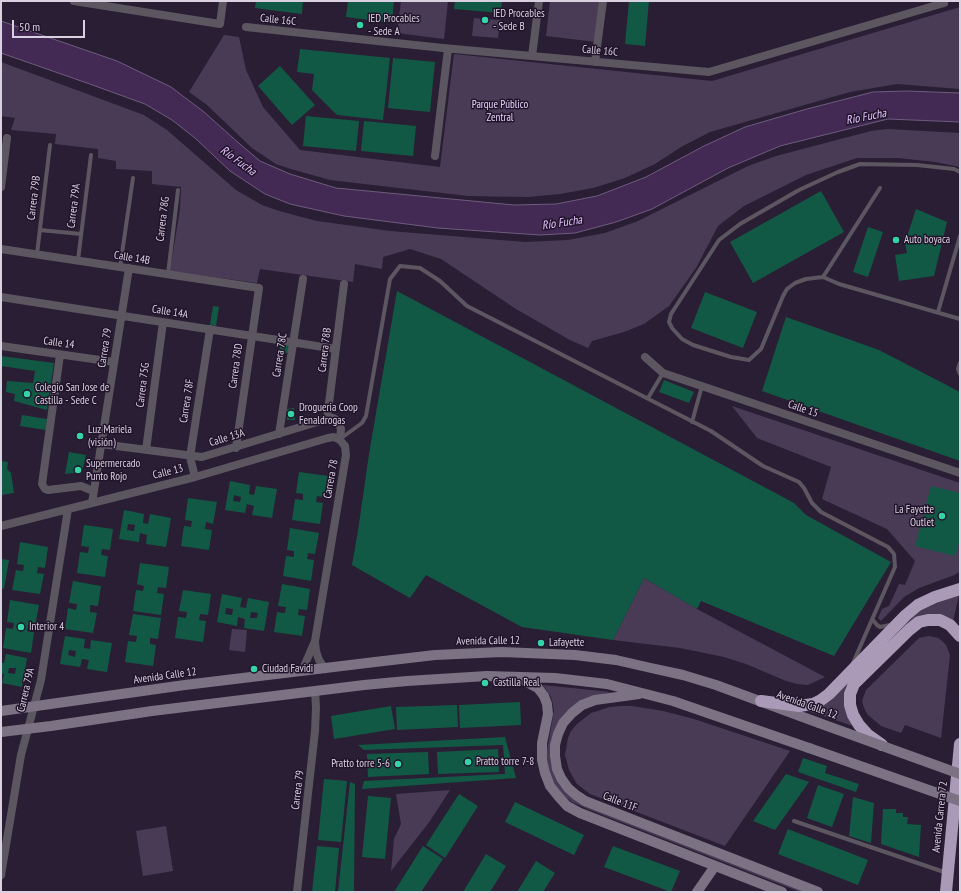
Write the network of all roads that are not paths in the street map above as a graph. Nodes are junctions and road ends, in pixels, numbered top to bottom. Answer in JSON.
{"nodes":[{"id":1,"x":74,"y":1,"type":"edge"},
{"id":2,"x":224,"y":1,"type":"edge"},
{"id":3,"x":539,"y":1,"type":"edge"},
{"id":4,"x":603,"y":1,"type":"edge"},
{"id":5,"x":944,"y":3,"type":"dead end"},
{"id":6,"x":246,"y":28,"type":"dead end"},
{"id":7,"x":448,"y":49,"type":"junction"},
{"id":8,"x":532,"y":56,"type":"junction"},
{"id":9,"x":595,"y":62,"type":"junction"},
{"id":10,"x":7,"y":138,"type":"dead end"},
{"id":11,"x":50,"y":145,"type":"dead end"},
{"id":12,"x":91,"y":155,"type":"dead end"},
{"id":13,"x":435,"y":156,"type":"dead end"},
{"id":14,"x":960,"y":172,"type":"edge"},
{"id":15,"x":133,"y":178,"type":"dead end"},
{"id":16,"x":1,"y":187,"type":"edge"},
{"id":17,"x":880,"y":188,"type":"dead end"},
{"id":18,"x":178,"y":190,"type":"dead end"},
{"id":19,"x":40,"y":230,"type":"junction"},
{"id":20,"x":82,"y":234,"type":"junction"},
{"id":21,"x":960,"y":236,"type":"edge"},
{"id":22,"x":1,"y":249,"type":"edge"},
{"id":23,"x":37,"y":254,"type":"junction"},
{"id":24,"x":78,"y":261,"type":"junction"},
{"id":25,"x":120,"y":267,"type":"junction"},
{"id":26,"x":129,"y":268,"type":"junction"},
{"id":27,"x":168,"y":274,"type":"junction"},
{"id":28,"x":823,"y":277,"type":"junction"},
{"id":29,"x":303,"y":279,"type":"dead end"},
{"id":30,"x":344,"y":284,"type":"dead end"},
{"id":31,"x":259,"y":288,"type":"joint"},
{"id":32,"x":1,"y":297,"type":"edge"},
{"id":33,"x":938,"y":312,"type":"junction"},
{"id":34,"x":121,"y":316,"type":"junction"},
{"id":35,"x":960,"y":319,"type":"edge"},
{"id":36,"x":163,"y":322,"type":"junction"},
{"id":37,"x":210,"y":329,"type":"junction"},
{"id":38,"x":252,"y":336,"type":"junction"},
{"id":39,"x":293,"y":342,"type":"junction"},
{"id":40,"x":1,"y":346,"type":"edge"},
{"id":41,"x":336,"y":349,"type":"junction"},
{"id":42,"x":60,"y":355,"type":"junction"},
{"id":43,"x":644,"y":357,"type":"dead end"},
{"id":44,"x":114,"y":362,"type":"junction"},
{"id":45,"x":960,"y":363,"type":"edge"},
{"id":46,"x":663,"y":373,"type":"junction"},
{"id":47,"x":960,"y":374,"type":"edge"},
{"id":48,"x":702,"y":386,"type":"junction"},
{"id":49,"x":648,"y":398,"type":"junction"},
{"id":50,"x":327,"y":418,"type":"junction"},
{"id":51,"x":692,"y":422,"type":"junction"},
{"id":52,"x":279,"y":434,"type":"junction"},
{"id":53,"x":340,"y":440,"type":"junction"},
{"id":54,"x":101,"y":444,"type":"junction"},
{"id":55,"x":236,"y":448,"type":"junction"},
{"id":56,"x":146,"y":450,"type":"junction"},
{"id":57,"x":190,"y":457,"type":"junction"},
{"id":58,"x":960,"y":473,"type":"edge"},
{"id":59,"x":195,"y":477,"type":"junction"},
{"id":60,"x":93,"y":491,"type":"junction"},
{"id":61,"x":92,"y":503,"type":"junction"},
{"id":62,"x":68,"y":509,"type":"junction"},
{"id":63,"x":1,"y":526,"type":"edge"},
{"id":64,"x":960,"y":589,"type":"edge"},
{"id":65,"x":906,"y":615,"type":"junction"},
{"id":66,"x":873,"y":620,"type":"junction"},
{"id":67,"x":960,"y":636,"type":"edge"},
{"id":68,"x":315,"y":641,"type":"junction"},
{"id":69,"x":325,"y":669,"type":"junction"},
{"id":70,"x":302,"y":671,"type":"junction"},
{"id":71,"x":848,"y":674,"type":"junction"},
{"id":72,"x":518,"y":677,"type":"junction"},
{"id":73,"x":314,"y":691,"type":"junction"},
{"id":74,"x":646,"y":693,"type":"junction"},
{"id":75,"x":761,"y":701,"type":"junction"},
{"id":76,"x":34,"y":707,"type":"junction"},
{"id":77,"x":1,"y":711,"type":"edge"},
{"id":78,"x":28,"y":729,"type":"junction"},
{"id":79,"x":1,"y":732,"type":"edge"},
{"id":80,"x":960,"y":744,"type":"edge"},
{"id":81,"x":882,"y":746,"type":"junction"},
{"id":82,"x":960,"y":774,"type":"edge"},
{"id":83,"x":960,"y":801,"type":"edge"},
{"id":84,"x":794,"y":821,"type":"dead end"},
{"id":85,"x":715,"y":866,"type":"junction"},
{"id":86,"x":947,"y":873,"type":"junction"},
{"id":87,"x":1,"y":875,"type":"edge"},
{"id":88,"x":296,"y":892,"type":"edge"},
{"id":89,"x":697,"y":892,"type":"edge"},
{"id":90,"x":782,"y":892,"type":"edge"},
{"id":91,"x":818,"y":892,"type":"edge"},
{"id":92,"x":946,"y":892,"type":"edge"}],
"edges":[{"from":1,"to":2,"type":"street"},
{"from":3,"to":8,"type":"street"},
{"from":4,"to":9,"type":"street"},
{"from":5,"to":9,"type":"street","name":"Calle 16C"},
{"from":6,"to":7,"type":"street","name":"Calle 16C"},
{"from":7,"to":8,"type":"street","name":"Calle 16C"},
{"from":7,"to":13,"type":"street"},
{"from":8,"to":9,"type":"street","name":"Calle 16C"},
{"from":10,"to":16,"type":"street"},
{"from":11,"to":19,"type":"lane","name":"Carrera 79B"},
{"from":12,"to":20,"type":"lane","name":"Carrera 79A"},
{"from":14,"to":28,"type":"lane"},
{"from":15,"to":25,"type":"lane"},
{"from":17,"to":28,"type":"lane"},
{"from":18,"to":27,"type":"lane","name":"Carrera 78G"},
{"from":19,"to":20,"type":"lane"},
{"from":19,"to":23,"type":"lane","name":"Carrera 79B"},
{"from":20,"to":24,"type":"lane","name":"Carrera 79A"},
{"from":21,"to":33,"type":"lane"},
{"from":22,"to":23,"type":"street","name":"Calle 14B"},
{"from":23,"to":24,"type":"street","name":"Calle 14B"},
{"from":24,"to":25,"type":"street","name":"Calle 14B"},
{"from":25,"to":26,"type":"street","name":"Calle 14B"},
{"from":26,"to":27,"type":"street","name":"Calle 14B"},
{"from":26,"to":34,"type":"street","name":"Carrera 79"},
{"from":27,"to":31,"type":"street","name":"Calle 14B"},
{"from":28,"to":33,"type":"lane"},
{"from":29,"to":39,"type":"street","name":"Carrera 78C"},
{"from":30,"to":41,"type":"street","name":"Carrera 78B"},
{"from":31,"to":38,"type":"street","name":"Carrera 78D"},
{"from":32,"to":34,"type":"street","name":"Calle 14A"},
{"from":33,"to":35,"type":"lane"},
{"from":34,"to":36,"type":"street","name":"Calle 14A"},
{"from":34,"to":44,"type":"street","name":"Carrera 79"},
{"from":36,"to":37,"type":"street","name":"Calle 14A"},
{"from":36,"to":56,"type":"street","name":"Carrera 75G"},
{"from":37,"to":38,"type":"street","name":"Calle 14A"},
{"from":37,"to":57,"type":"street","name":"Carrera 78F"},
{"from":38,"to":39,"type":"street","name":"Calle 14A"},
{"from":38,"to":55,"type":"street","name":"Carrera 78D"},
{"from":39,"to":41,"type":"street","name":"Calle 14A"},
{"from":39,"to":52,"type":"street","name":"Carrera 78C"},
{"from":40,"to":42,"type":"street","name":"Calle 14"},
{"from":41,"to":50,"type":"street","name":"Carrera 78B"},
{"from":42,"to":44,"type":"street","name":"Calle 14"},
{"from":42,"to":60,"type":"street"},
{"from":43,"to":46,"type":"street","name":"Calle 15"},
{"from":44,"to":54,"type":"street","name":"Carrera 79"},
{"from":45,"to":47,"type":"lane"},
{"from":46,"to":48,"type":"street","name":"Calle 15"},
{"from":46,"to":49,"type":"lane"},
{"from":48,"to":51,"type":"lane"},
{"from":48,"to":58,"type":"street","name":"Calle 15"},
{"from":49,"to":51,"type":"lane"},
{"from":49,"to":53,"type":"lane"},
{"from":50,"to":52,"type":"street","name":"Calle 13A"},
{"from":50,"to":53,"type":"street"},
{"from":51,"to":66,"type":"lane"},
{"from":52,"to":55,"type":"street","name":"Calle 13A"},
{"from":53,"to":59,"type":"street","name":"Calle 13"},
{"from":53,"to":68,"type":"street","name":"Carrera 78"},
{"from":54,"to":56,"type":"street","name":"Calle 13A"},
{"from":54,"to":60,"type":"street","name":"Carrera 79"},
{"from":55,"to":57,"type":"street","name":"Calle 13A"},
{"from":56,"to":57,"type":"street","name":"Calle 13A"},
{"from":57,"to":59,"type":"street","name":"Carrera 78F"},
{"from":59,"to":61,"type":"street","name":"Calle 13"},
{"from":60,"to":61,"type":"street","name":"Carrera 79"},
{"from":61,"to":62,"type":"street","name":"Calle 13"},
{"from":62,"to":63,"type":"street","name":"Calle 13"},
{"from":62,"to":76,"type":"street","name":"Carrera 79A"},
{"from":64,"to":65,"type":"highway"},
{"from":65,"to":66,"type":"lane"},
{"from":65,"to":71,"type":"highway"},
{"from":66,"to":71,"type":"lane"},
{"from":67,"to":81,"type":"highway"},
{"from":68,"to":69,"type":"street","name":"Carrera 78"},
{"from":68,"to":70,"type":"street","name":"Carrera 78"},
{"from":69,"to":70,"type":"main road","name":"Avenida Calle 12"},
{"from":69,"to":75,"type":"main road","name":"Avenida Calle 12"},
{"from":70,"to":76,"type":"main road","name":"Avenida Calle 12"},
{"from":71,"to":75,"type":"highway"},
{"from":72,"to":73,"type":"main road"},
{"from":72,"to":74,"type":"main road"},
{"from":72,"to":85,"type":"main road"},
{"from":73,"to":78,"type":"main road"},
{"from":73,"to":88,"type":"street","name":"Carrera 79"},
{"from":74,"to":83,"type":"main road","bridge":true},
{"from":74,"to":91,"type":"main road","name":"Calle 11F"},
{"from":75,"to":81,"type":"main road","name":"Avenida Calle 12","bridge":true},
{"from":76,"to":77,"type":"main road","name":"Avenida Calle 12"},
{"from":76,"to":78,"type":"street","name":"Carrera 79A"},
{"from":78,"to":79,"type":"main road"},
{"from":78,"to":87,"type":"street","name":"Carrera 79A"},
{"from":80,"to":86,"type":"highway","name":"Avenida Carrera 72"},
{"from":81,"to":82,"type":"main road","name":"Avenida Calle 12","bridge":true},
{"from":84,"to":86,"type":"lane"},
{"from":85,"to":89,"type":"main road"},
{"from":85,"to":90,"type":"main road"},
{"from":86,"to":92,"type":"highway","name":"Avenida Carrera 72"}]}
